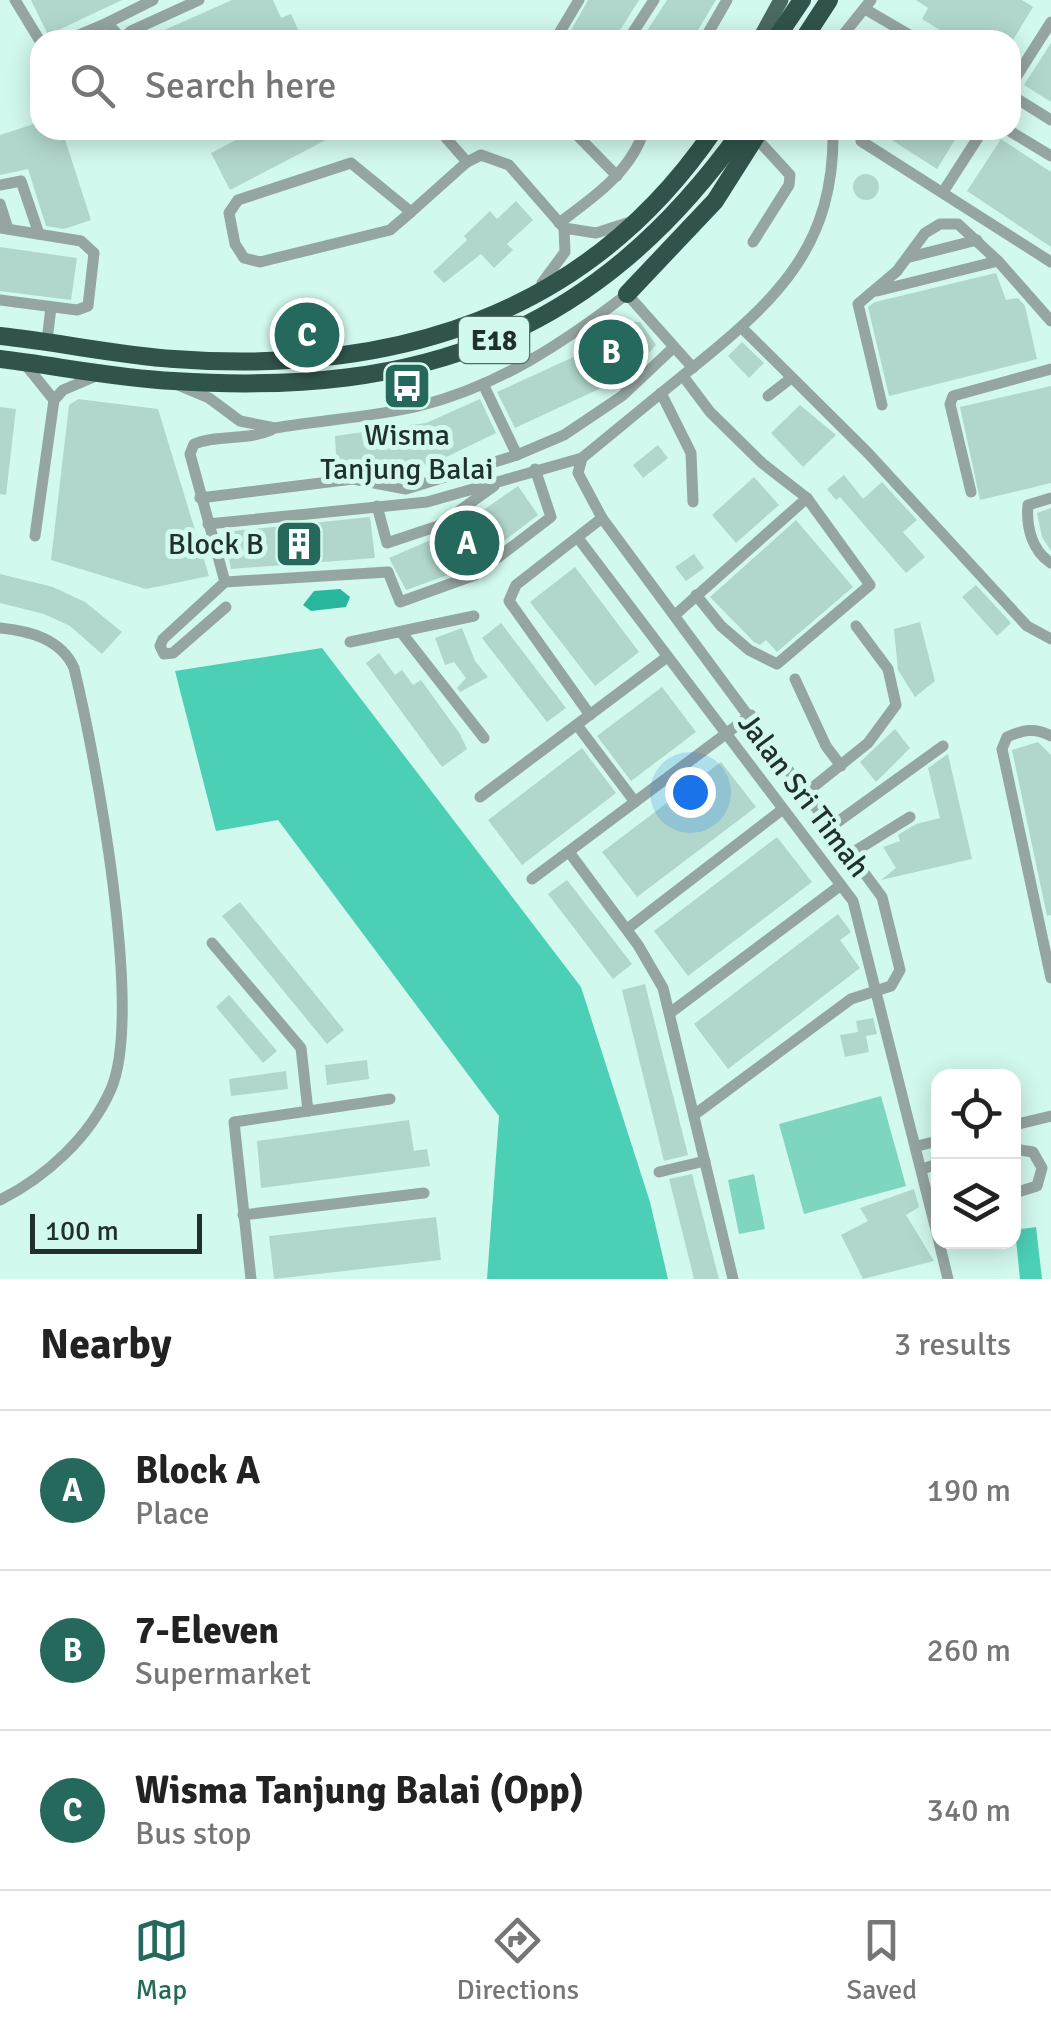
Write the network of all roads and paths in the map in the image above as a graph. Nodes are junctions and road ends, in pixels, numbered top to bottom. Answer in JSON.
{"nodes":[{"id":1,"x":15,"y":0,"type":"edge"},
{"id":2,"x":153,"y":0,"type":"edge"},
{"id":3,"x":199,"y":0,"type":"edge"},
{"id":4,"x":579,"y":0,"type":"edge"},
{"id":5,"x":654,"y":0,"type":"edge"},
{"id":6,"x":727,"y":0,"type":"edge"},
{"id":7,"x":781,"y":0,"type":"edge"},
{"id":8,"x":802,"y":0,"type":"edge"},
{"id":9,"x":829,"y":0,"type":"edge"},
{"id":10,"x":868,"y":4,"type":"edge"},
{"id":11,"x":108,"y":22,"type":"junction"},
{"id":12,"x":1051,"y":22,"type":"edge"},
{"id":13,"x":33,"y":30,"type":"edge"},
{"id":14,"x":90,"y":30,"type":"edge"},
{"id":15,"x":117,"y":30,"type":"edge"},
{"id":16,"x":139,"y":30,"type":"edge"},
{"id":17,"x":561,"y":30,"type":"edge"},
{"id":18,"x":634,"y":30,"type":"edge"},
{"id":19,"x":710,"y":30,"type":"edge"},
{"id":20,"x":764,"y":30,"type":"edge"},
{"id":21,"x":781,"y":30,"type":"edge"},
{"id":22,"x":810,"y":30,"type":"edge"},
{"id":23,"x":846,"y":30,"type":"edge"},
{"id":24,"x":904,"y":30,"type":"edge"},
{"id":25,"x":1021,"y":69,"type":"edge"},
{"id":26,"x":1021,"y":101,"type":"edge"},
{"id":27,"x":1051,"y":120,"type":"edge"},
{"id":28,"x":1021,"y":138,"type":"edge"},
{"id":29,"x":448,"y":140,"type":"edge"},
{"id":30,"x":582,"y":140,"type":"edge"},
{"id":31,"x":638,"y":140,"type":"edge"},
{"id":32,"x":707,"y":140,"type":"edge"},
{"id":33,"x":746,"y":140,"type":"edge"},
{"id":34,"x":749,"y":140,"type":"edge"},
{"id":35,"x":759,"y":140,"type":"edge"},
{"id":36,"x":832,"y":140,"type":"edge"},
{"id":37,"x":976,"y":140,"type":"edge"},
{"id":38,"x":861,"y":141,"type":"dead end"},
{"id":39,"x":1051,"y":156,"type":"edge"},
{"id":40,"x":467,"y":162,"type":"junction"},
{"id":41,"x":617,"y":176,"type":"junction"},
{"id":42,"x":0,"y":185,"type":"edge"},
{"id":43,"x":942,"y":192,"type":"junction"},
{"id":44,"x":0,"y":204,"type":"edge"},
{"id":45,"x":411,"y":212,"type":"junction"},
{"id":46,"x":644,"y":215,"type":"junction"},
{"id":47,"x":561,"y":226,"type":"junction"},
{"id":48,"x":4,"y":229,"type":"edge"},
{"id":49,"x":39,"y":234,"type":"junction"},
{"id":50,"x":977,"y":240,"type":"junction"},
{"id":51,"x":753,"y":242,"type":"dead end"},
{"id":52,"x":910,"y":257,"type":"junction"},
{"id":53,"x":998,"y":261,"type":"junction"},
{"id":54,"x":1051,"y":262,"type":"edge"},
{"id":55,"x":872,"y":292,"type":"junction"},
{"id":56,"x":627,"y":294,"type":"junction"},
{"id":57,"x":0,"y":300,"type":"edge"},
{"id":58,"x":522,"y":304,"type":"junction"},
{"id":59,"x":51,"y":307,"type":"junction"},
{"id":60,"x":1051,"y":321,"type":"edge"},
{"id":61,"x":742,"y":328,"type":"junction"},
{"id":62,"x":0,"y":336,"type":"edge"},
{"id":63,"x":47,"y":341,"type":"junction"},
{"id":64,"x":674,"y":347,"type":"junction"},
{"id":65,"x":0,"y":359,"type":"edge"},
{"id":66,"x":22,"y":362,"type":"junction"},
{"id":67,"x":1051,"y":369,"type":"edge"},
{"id":68,"x":104,"y":372,"type":"junction"},
{"id":69,"x":688,"y":372,"type":"junction"},
{"id":70,"x":790,"y":379,"type":"junction"},
{"id":71,"x":170,"y":381,"type":"junction"},
{"id":72,"x":482,"y":384,"type":"junction"},
{"id":73,"x":661,"y":393,"type":"junction"},
{"id":74,"x":768,"y":396,"type":"dead end"},
{"id":75,"x":54,"y":400,"type":"junction"},
{"id":76,"x":882,"y":405,"type":"dead end"},
{"id":77,"x":230,"y":413,"type":"junction"},
{"id":78,"x":275,"y":428,"type":"junction"},
{"id":79,"x":223,"y":438,"type":"junction"},
{"id":80,"x":517,"y":455,"type":"junction"},
{"id":81,"x":582,"y":458,"type":"junction"},
{"id":82,"x":535,"y":470,"type":"junction"},
{"id":83,"x":504,"y":479,"type":"junction"},
{"id":84,"x":971,"y":492,"type":"dead end"},
{"id":85,"x":200,"y":498,"type":"junction"},
{"id":86,"x":807,"y":498,"type":"junction"},
{"id":87,"x":1051,"y":498,"type":"edge"},
{"id":88,"x":427,"y":502,"type":"junction"},
{"id":89,"x":693,"y":502,"type":"dead end"},
{"id":90,"x":377,"y":506,"type":"junction"},
{"id":91,"x":602,"y":518,"type":"junction"},
{"id":92,"x":208,"y":524,"type":"junction"},
{"id":93,"x":438,"y":526,"type":"junction"},
{"id":94,"x":35,"y":536,"type":"dead end"},
{"id":95,"x":578,"y":538,"type":"junction"},
{"id":96,"x":1051,"y":563,"type":"edge"},
{"id":97,"x":225,"y":582,"type":"junction"},
{"id":98,"x":696,"y":595,"type":"junction"},
{"id":99,"x":226,"y":607,"type":"dead end"},
{"id":100,"x":675,"y":614,"type":"junction"},
{"id":101,"x":474,"y":616,"type":"dead end"},
{"id":102,"x":856,"y":626,"type":"dead end"},
{"id":103,"x":0,"y":628,"type":"edge"},
{"id":104,"x":401,"y":632,"type":"junction"},
{"id":105,"x":1051,"y":639,"type":"edge"},
{"id":106,"x":350,"y":642,"type":"dead end"},
{"id":107,"x":667,"y":658,"type":"junction"},
{"id":108,"x":795,"y":678,"type":"dead end"},
{"id":109,"x":751,"y":714,"type":"junction"},
{"id":110,"x":590,"y":715,"type":"junction"},
{"id":111,"x":576,"y":725,"type":"junction"},
{"id":112,"x":725,"y":734,"type":"junction"},
{"id":113,"x":1051,"y":736,"type":"edge"},
{"id":114,"x":484,"y":738,"type":"dead end"},
{"id":115,"x":943,"y":746,"type":"dead end"},
{"id":116,"x":842,"y":766,"type":"junction"},
{"id":117,"x":807,"y":792,"type":"junction"},
{"id":118,"x":480,"y":797,"type":"dead end"},
{"id":119,"x":635,"y":802,"type":"junction"},
{"id":120,"x":784,"y":809,"type":"junction"},
{"id":121,"x":910,"y":816,"type":"dead end"},
{"id":122,"x":832,"y":826,"type":"junction"},
{"id":123,"x":569,"y":852,"type":"junction"},
{"id":124,"x":852,"y":853,"type":"junction"},
{"id":125,"x":532,"y":880,"type":"dead end"},
{"id":126,"x":841,"y":885,"type":"junction"},
{"id":127,"x":627,"y":929,"type":"junction"},
{"id":128,"x":212,"y":943,"type":"dead end"},
{"id":129,"x":1050,"y":971,"type":"edge"},
{"id":130,"x":877,"y":990,"type":"junction"},
{"id":131,"x":670,"y":1013,"type":"junction"},
{"id":132,"x":390,"y":1099,"type":"dead end"},
{"id":133,"x":308,"y":1110,"type":"junction"},
{"id":134,"x":694,"y":1115,"type":"junction"},
{"id":135,"x":1051,"y":1116,"type":"edge"},
{"id":136,"x":1021,"y":1123,"type":"edge"},
{"id":137,"x":931,"y":1143,"type":"edge"},
{"id":138,"x":916,"y":1146,"type":"junction"},
{"id":139,"x":1021,"y":1150,"type":"edge"},
{"id":140,"x":705,"y":1162,"type":"junction"},
{"id":141,"x":931,"y":1166,"type":"edge"},
{"id":142,"x":922,"y":1169,"type":"junction"},
{"id":143,"x":659,"y":1172,"type":"dead end"},
{"id":144,"x":424,"y":1193,"type":"dead end"},
{"id":145,"x":1021,"y":1193,"type":"edge"},
{"id":146,"x":0,"y":1200,"type":"edge"},
{"id":147,"x":931,"y":1207,"type":"edge"},
{"id":148,"x":243,"y":1215,"type":"junction"},
{"id":149,"x":941,"y":1249,"type":"edge"},
{"id":150,"x":251,"y":1279,"type":"edge"},
{"id":151,"x":734,"y":1279,"type":"edge"},
{"id":152,"x":948,"y":1279,"type":"edge"}],
"edges":[{"from":1,"to":13,"type":"street"},
{"from":2,"to":11,"type":"street"},
{"from":3,"to":16,"type":"street"},
{"from":4,"to":17,"type":"street"},
{"from":5,"to":18,"type":"street"},
{"from":6,"to":19,"type":"street"},
{"from":7,"to":20,"type":"main road"},
{"from":8,"to":21,"type":"highway"},
{"from":9,"to":22,"type":"highway"},
{"from":10,"to":23,"type":"street"},
{"from":10,"to":24,"type":"street"},
{"from":11,"to":14,"type":"street"},
{"from":11,"to":15,"type":"street"},
{"from":12,"to":25,"type":"street"},
{"from":26,"to":27,"type":"street"},
{"from":28,"to":39,"type":"street"},
{"from":29,"to":40,"type":"street"},
{"from":30,"to":41,"type":"street"},
{"from":31,"to":41,"type":"street"},
{"from":32,"to":46,"type":"highway","number":"E18"},
{"from":33,"to":71,"type":"highway","number":"E18"},
{"from":34,"to":56,"type":"highway"},
{"from":35,"to":51,"type":"street"},
{"from":36,"to":61,"type":"street"},
{"from":37,"to":43,"type":"street"},
{"from":38,"to":43,"type":"street"},
{"from":40,"to":45,"type":"street"},
{"from":40,"to":47,"type":"street"},
{"from":41,"to":47,"type":"street"},
{"from":42,"to":49,"type":"street"},
{"from":43,"to":54,"type":"street"},
{"from":44,"to":48,"type":"street"},
{"from":45,"to":45,"type":"street"},
{"from":46,"to":47,"type":"street"},
{"from":46,"to":58,"type":"highway","number":"E18"},
{"from":47,"to":58,"type":"street"},
{"from":48,"to":49,"type":"street"},
{"from":49,"to":59,"type":"street"},
{"from":50,"to":52,"type":"street"},
{"from":50,"to":52,"type":"street"},
{"from":50,"to":53,"type":"street"},
{"from":52,"to":55,"type":"street"},
{"from":53,"to":55,"type":"street"},
{"from":53,"to":60,"type":"street"},
{"from":55,"to":76,"type":"street"},
{"from":56,"to":64,"type":"street"},
{"from":56,"to":72,"type":"street"},
{"from":57,"to":59,"type":"street"},
{"from":58,"to":63,"type":"highway","number":"E18"},
{"from":59,"to":63,"type":"street"},
{"from":61,"to":69,"type":"street"},
{"from":61,"to":70,"type":"street"},
{"from":62,"to":63,"type":"highway","number":"E18"},
{"from":64,"to":69,"type":"street"},
{"from":64,"to":80,"type":"street"},
{"from":65,"to":66,"type":"highway","number":"E18"},
{"from":66,"to":68,"type":"highway","number":"E18"},
{"from":66,"to":75,"type":"street"},
{"from":67,"to":84,"type":"street"},
{"from":68,"to":71,"type":"highway","number":"E18"},
{"from":68,"to":75,"type":"street"},
{"from":69,"to":73,"type":"street"},
{"from":69,"to":86,"type":"street"},
{"from":70,"to":74,"type":"street"},
{"from":70,"to":105,"type":"street"},
{"from":71,"to":77,"type":"street"},
{"from":72,"to":78,"type":"street"},
{"from":72,"to":80,"type":"street"},
{"from":73,"to":81,"type":"street"},
{"from":73,"to":89,"type":"street"},
{"from":75,"to":94,"type":"street"},
{"from":77,"to":78,"type":"street"},
{"from":77,"to":79,"type":"street"},
{"from":78,"to":79,"type":"street"},
{"from":79,"to":85,"type":"street"},
{"from":80,"to":85,"type":"street"},
{"from":81,"to":82,"type":"street"},
{"from":81,"to":91,"type":"street"},
{"from":82,"to":83,"type":"street"},
{"from":82,"to":97,"type":"street"},
{"from":83,"to":88,"type":"street"},
{"from":83,"to":93,"type":"street"},
{"from":85,"to":92,"type":"street"},
{"from":86,"to":98,"type":"street"},
{"from":86,"to":98,"type":"street"},
{"from":87,"to":96,"type":"street"},
{"from":88,"to":90,"type":"street"},
{"from":88,"to":93,"type":"street"},
{"from":90,"to":92,"type":"street"},
{"from":90,"to":93,"type":"street"},
{"from":91,"to":95,"type":"street"},
{"from":91,"to":100,"type":"street"},
{"from":92,"to":97,"type":"street"},
{"from":95,"to":107,"type":"street","name":"Jalan Sri Timah"},
{"from":95,"to":110,"type":"street"},
{"from":97,"to":99,"type":"street"},
{"from":98,"to":100,"type":"street"},
{"from":100,"to":109,"type":"street"},
{"from":101,"to":104,"type":"street"},
{"from":102,"to":116,"type":"street"},
{"from":103,"to":146,"type":"street"},
{"from":104,"to":106,"type":"street"},
{"from":104,"to":114,"type":"street"},
{"from":107,"to":110,"type":"street"},
{"from":107,"to":112,"type":"street","name":"Jalan Sri Timah"},
{"from":108,"to":116,"type":"street"},
{"from":109,"to":112,"type":"street"},
{"from":109,"to":117,"type":"street"},
{"from":110,"to":111,"type":"street"},
{"from":111,"to":118,"type":"street"},
{"from":111,"to":119,"type":"street"},
{"from":112,"to":119,"type":"street"},
{"from":112,"to":120,"type":"street","name":"Jalan Sri Timah"},
{"from":113,"to":129,"type":"street"},
{"from":115,"to":122,"type":"street"},
{"from":116,"to":117,"type":"street"},
{"from":117,"to":122,"type":"street"},
{"from":119,"to":123,"type":"street"},
{"from":120,"to":126,"type":"street","name":"Jalan Sri Timah"},
{"from":120,"to":127,"type":"street"},
{"from":121,"to":124,"type":"street"},
{"from":122,"to":124,"type":"street"},
{"from":123,"to":125,"type":"street"},
{"from":123,"to":127,"type":"street"},
{"from":124,"to":130,"type":"street"},
{"from":126,"to":130,"type":"street","name":"Jalan Sri Timah"},
{"from":126,"to":131,"type":"street"},
{"from":127,"to":131,"type":"street"},
{"from":128,"to":133,"type":"street"},
{"from":130,"to":134,"type":"street"},
{"from":130,"to":138,"type":"street","name":"Jalan Sri Timah"},
{"from":131,"to":134,"type":"street"},
{"from":132,"to":133,"type":"street"},
{"from":133,"to":148,"type":"street"},
{"from":134,"to":140,"type":"street"},
{"from":135,"to":136,"type":"street"},
{"from":137,"to":138,"type":"street"},
{"from":138,"to":142,"type":"street","name":"Jalan Sri Timah"},
{"from":139,"to":145,"type":"street"},
{"from":140,"to":143,"type":"street"},
{"from":140,"to":151,"type":"street"},
{"from":141,"to":142,"type":"street"},
{"from":142,"to":147,"type":"street","name":"Jalan Sri Timah"},
{"from":144,"to":148,"type":"street"},
{"from":148,"to":150,"type":"street"},
{"from":149,"to":152,"type":"street","name":"Jalan Sri Timah"}]}
